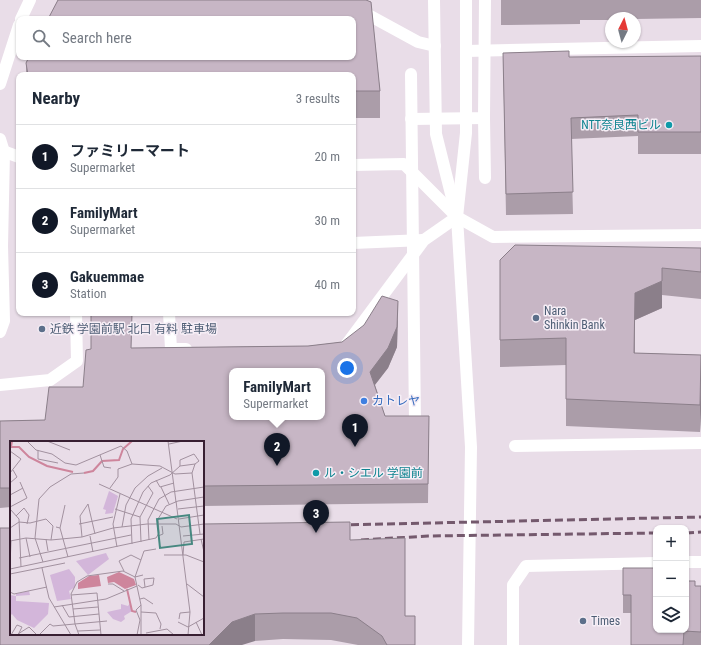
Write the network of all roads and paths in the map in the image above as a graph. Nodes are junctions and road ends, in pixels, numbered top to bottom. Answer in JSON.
{"nodes":[{"id":1,"x":30,"y":0,"type":"edge"},
{"id":2,"x":341,"y":0,"type":"edge"},
{"id":3,"x":434,"y":0,"type":"edge"},
{"id":4,"x":466,"y":0,"type":"edge"},
{"id":5,"x":485,"y":0,"type":"edge"},
{"id":6,"x":22,"y":16,"type":"edge"},
{"id":7,"x":16,"y":34,"type":"edge"},
{"id":8,"x":435,"y":46,"type":"junction"},
{"id":9,"x":701,"y":46,"type":"edge"},
{"id":10,"x":466,"y":51,"type":"junction"},
{"id":11,"x":411,"y":74,"type":"dead end"},
{"id":12,"x":0,"y":84,"type":"edge"},
{"id":13,"x":484,"y":118,"type":"junction"},
{"id":14,"x":411,"y":119,"type":"junction"},
{"id":15,"x":0,"y":139,"type":"edge"},
{"id":16,"x":2,"y":151,"type":"edge"},
{"id":17,"x":16,"y":156,"type":"edge"},
{"id":18,"x":356,"y":165,"type":"edge"},
{"id":19,"x":485,"y":178,"type":"dead end"},
{"id":20,"x":457,"y":217,"type":"junction"},
{"id":21,"x":701,"y":235,"type":"edge"},
{"id":22,"x":424,"y":240,"type":"junction"},
{"id":23,"x":356,"y":243,"type":"edge"},
{"id":24,"x":76,"y":316,"type":"edge"},
{"id":25,"x":169,"y":316,"type":"edge"},
{"id":26,"x":0,"y":332,"type":"edge"},
{"id":27,"x":195,"y":349,"type":"edge"},
{"id":28,"x":335,"y":349,"type":"edge"},
{"id":29,"x":0,"y":385,"type":"edge"},
{"id":30,"x":415,"y":423,"type":"edge"},
{"id":31,"x":701,"y":443,"type":"edge"},
{"id":32,"x":515,"y":446,"type":"dead end"},
{"id":33,"x":689,"y":562,"type":"edge"},
{"id":34,"x":701,"y":562,"type":"edge"},
{"id":35,"x":653,"y":563,"type":"edge"},
{"id":36,"x":468,"y":645,"type":"edge"},
{"id":37,"x":513,"y":645,"type":"edge"}],
"edges":[{"from":1,"to":6,"type":"street"},
{"from":2,"to":8,"type":"street"},
{"from":3,"to":8,"type":"street"},
{"from":4,"to":10,"type":"street"},
{"from":5,"to":13,"type":"street","bridge":true},
{"from":7,"to":12,"type":"street"},
{"from":8,"to":20,"type":"street"},
{"from":9,"to":10,"type":"street"},
{"from":10,"to":20,"type":"street"},
{"from":11,"to":14,"type":"street","bridge":true},
{"from":13,"to":14,"type":"street","bridge":true},
{"from":13,"to":19,"type":"street"},
{"from":14,"to":30,"type":"street","bridge":true},
{"from":15,"to":16,"type":"street"},
{"from":16,"to":17,"type":"street"},
{"from":16,"to":26,"type":"street"},
{"from":18,"to":20,"type":"street"},
{"from":20,"to":21,"type":"street"},
{"from":20,"to":22,"type":"street"},
{"from":20,"to":36,"type":"street"},
{"from":22,"to":23,"type":"street"},
{"from":22,"to":28,"type":"street"},
{"from":24,"to":29,"type":"street"},
{"from":25,"to":27,"type":"street"},
{"from":31,"to":32,"type":"street"},
{"from":33,"to":34,"type":"street"},
{"from":35,"to":37,"type":"street"}]}
